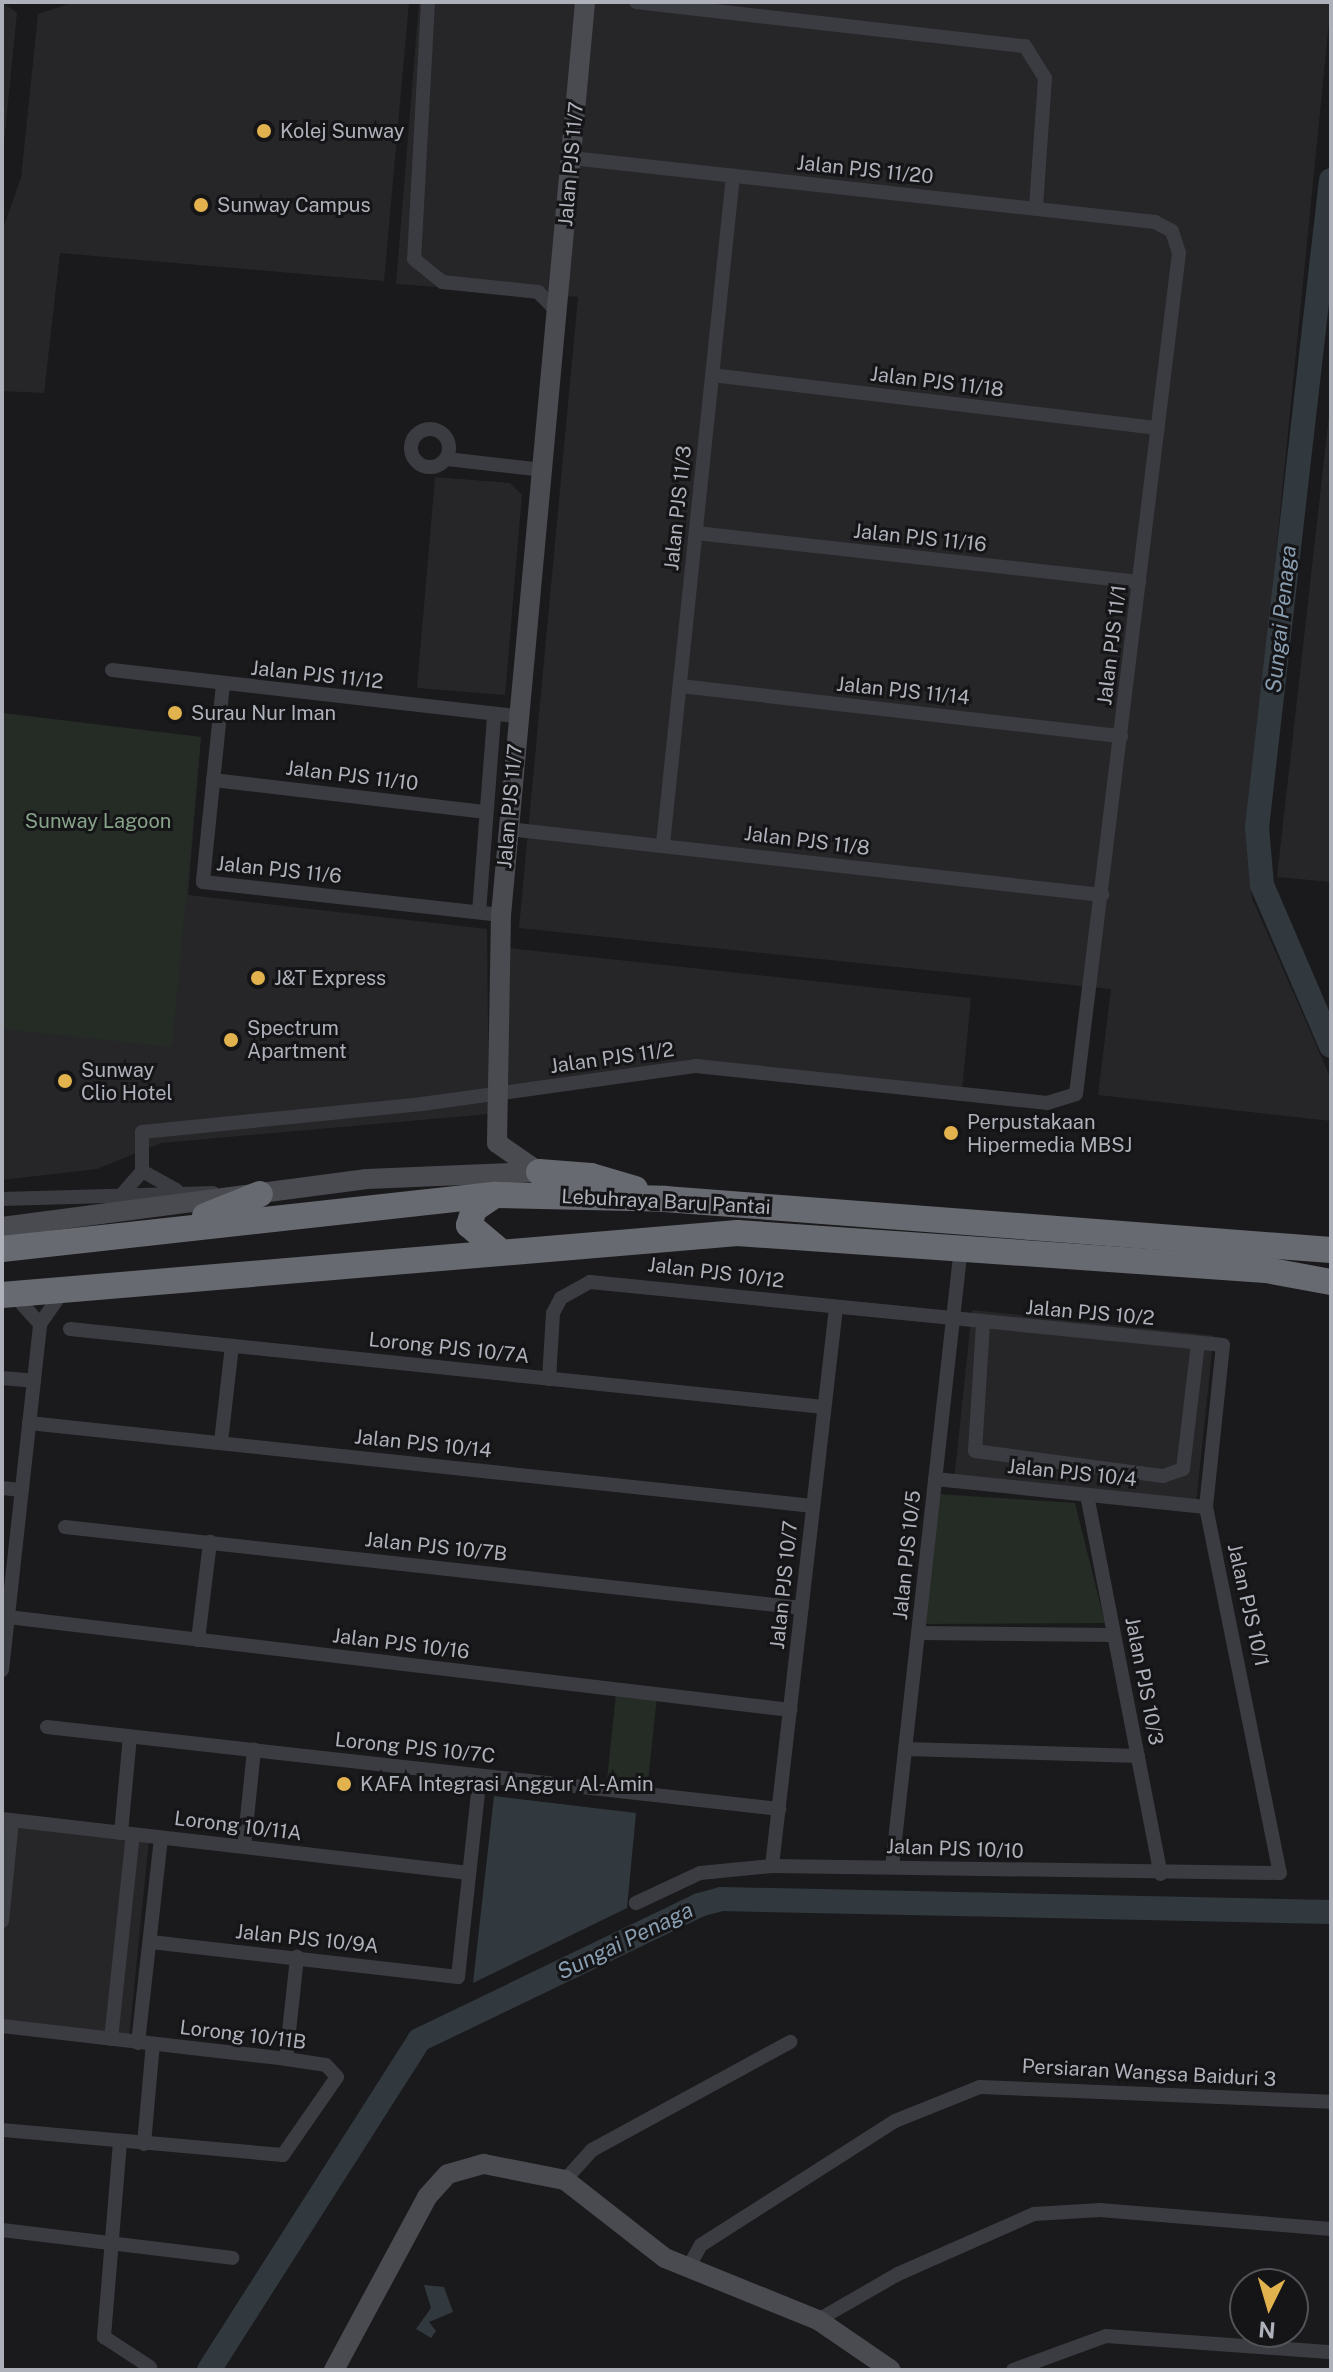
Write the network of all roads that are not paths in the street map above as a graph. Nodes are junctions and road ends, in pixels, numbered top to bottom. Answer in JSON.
{"nodes":[{"id":1,"x":428,"y":2,"type":"edge"},
{"id":2,"x":585,"y":2,"type":"edge"},
{"id":3,"x":636,"y":2,"type":"edge"},
{"id":4,"x":572,"y":158,"type":"junction"},
{"id":5,"x":733,"y":176,"type":"junction"},
{"id":6,"x":1036,"y":208,"type":"junction"},
{"id":7,"x":1155,"y":222,"type":"joint"},
{"id":8,"x":562,"y":271,"type":"junction"},
{"id":9,"x":534,"y":292,"type":"junction"},
{"id":10,"x":559,"y":314,"type":"junction"},
{"id":11,"x":712,"y":375,"type":"junction"},
{"id":12,"x":1158,"y":428,"type":"junction"},
{"id":13,"x":447,"y":459,"type":"dead end"},
{"id":14,"x":543,"y":470,"type":"junction"},
{"id":15,"x":696,"y":533,"type":"junction"},
{"id":16,"x":1139,"y":582,"type":"junction"},
{"id":17,"x":112,"y":670,"type":"dead end"},
{"id":18,"x":223,"y":684,"type":"junction"},
{"id":19,"x":680,"y":686,"type":"junction"},
{"id":20,"x":494,"y":715,"type":"junction"},
{"id":21,"x":518,"y":716,"type":"junction"},
{"id":22,"x":1121,"y":736,"type":"junction"},
{"id":23,"x":213,"y":780,"type":"junction"},
{"id":24,"x":486,"y":812,"type":"junction"},
{"id":25,"x":508,"y":829,"type":"junction"},
{"id":26,"x":663,"y":844,"type":"junction"},
{"id":27,"x":1102,"y":895,"type":"junction"},
{"id":28,"x":479,"y":912,"type":"junction"},
{"id":29,"x":501,"y":915,"type":"junction"},
{"id":30,"x":1079,"y":1084,"type":"joint"},
{"id":31,"x":497,"y":1094,"type":"junction"},
{"id":32,"x":497,"y":1143,"type":"junction"},
{"id":33,"x":142,"y":1171,"type":"junction"},
{"id":34,"x":456,"y":1171,"type":"junction"},
{"id":35,"x":539,"y":1172,"type":"junction"},
{"id":36,"x":179,"y":1191,"type":"junction"},
{"id":37,"x":260,"y":1194,"type":"junction"},
{"id":38,"x":495,"y":1195,"type":"junction"},
{"id":39,"x":233,"y":1197,"type":"junction"},
{"id":40,"x":2,"y":1199,"type":"edge"},
{"id":41,"x":118,"y":1199,"type":"junction"},
{"id":42,"x":665,"y":1199,"type":"junction"},
{"id":43,"x":2,"y":1227,"type":"edge"},
{"id":44,"x":174,"y":1233,"type":"junction"},
{"id":45,"x":961,"y":1247,"type":"junction"},
{"id":46,"x":2,"y":1249,"type":"edge"},
{"id":47,"x":498,"y":1249,"type":"junction"},
{"id":48,"x":1331,"y":1250,"type":"edge"},
{"id":49,"x":1320,"y":1280,"type":"edge"},
{"id":50,"x":65,"y":1289,"type":"junction"},
{"id":51,"x":7,"y":1294,"type":"edge"},
{"id":52,"x":836,"y":1308,"type":"junction"},
{"id":53,"x":953,"y":1322,"type":"junction"},
{"id":54,"x":40,"y":1324,"type":"junction"},
{"id":55,"x":983,"y":1324,"type":"junction"},
{"id":56,"x":70,"y":1329,"type":"dead end"},
{"id":57,"x":1198,"y":1343,"type":"junction"},
{"id":58,"x":1223,"y":1345,"type":"joint"},
{"id":59,"x":232,"y":1346,"type":"junction"},
{"id":60,"x":2,"y":1378,"type":"edge"},
{"id":61,"x":549,"y":1379,"type":"junction"},
{"id":62,"x":34,"y":1381,"type":"junction"},
{"id":63,"x":824,"y":1407,"type":"junction"},
{"id":64,"x":29,"y":1423,"type":"junction"},
{"id":65,"x":221,"y":1442,"type":"junction"},
{"id":66,"x":935,"y":1479,"type":"junction"},
{"id":67,"x":2,"y":1488,"type":"edge"},
{"id":68,"x":22,"y":1490,"type":"junction"},
{"id":69,"x":1087,"y":1495,"type":"junction"},
{"id":70,"x":813,"y":1506,"type":"junction"},
{"id":71,"x":1206,"y":1507,"type":"junction"},
{"id":72,"x":65,"y":1527,"type":"dead end"},
{"id":73,"x":210,"y":1542,"type":"junction"},
{"id":74,"x":6,"y":1592,"type":"edge"},
{"id":75,"x":802,"y":1608,"type":"junction"},
{"id":76,"x":8,"y":1617,"type":"junction"},
{"id":77,"x":918,"y":1633,"type":"junction"},
{"id":78,"x":1114,"y":1635,"type":"junction"},
{"id":79,"x":198,"y":1640,"type":"junction"},
{"id":80,"x":2,"y":1670,"type":"edge"},
{"id":81,"x":790,"y":1710,"type":"junction"},
{"id":82,"x":47,"y":1727,"type":"dead end"},
{"id":83,"x":130,"y":1736,"type":"junction"},
{"id":84,"x":905,"y":1749,"type":"junction"},
{"id":85,"x":254,"y":1750,"type":"junction"},
{"id":86,"x":1138,"y":1756,"type":"junction"},
{"id":87,"x":480,"y":1776,"type":"junction"},
{"id":88,"x":779,"y":1809,"type":"junction"},
{"id":89,"x":7,"y":1820,"type":"edge"},
{"id":90,"x":127,"y":1834,"type":"junction"},
{"id":91,"x":161,"y":1838,"type":"junction"},
{"id":92,"x":244,"y":1847,"type":"junction"},
{"id":93,"x":772,"y":1866,"type":"junction"},
{"id":94,"x":892,"y":1867,"type":"junction"},
{"id":95,"x":469,"y":1873,"type":"junction"},
{"id":96,"x":1280,"y":1873,"type":"joint"},
{"id":97,"x":1161,"y":1874,"type":"junction"},
{"id":98,"x":636,"y":1903,"type":"dead end"},
{"id":99,"x":2,"y":1921,"type":"edge"},
{"id":100,"x":151,"y":1942,"type":"junction"},
{"id":101,"x":297,"y":1957,"type":"junction"},
{"id":102,"x":2,"y":2026,"type":"edge"},
{"id":103,"x":111,"y":2039,"type":"junction"},
{"id":104,"x":790,"y":2042,"type":"dead end"},
{"id":105,"x":146,"y":2044,"type":"junction"},
{"id":106,"x":286,"y":2059,"type":"junction"},
{"id":107,"x":1331,"y":2102,"type":"edge"},
{"id":108,"x":4,"y":2130,"type":"dead end"},
{"id":109,"x":120,"y":2142,"type":"junction"},
{"id":110,"x":144,"y":2144,"type":"junction"},
{"id":111,"x":565,"y":2180,"type":"junction"},
{"id":112,"x":1331,"y":2229,"type":"edge"},
{"id":113,"x":2,"y":2230,"type":"edge"},
{"id":114,"x":111,"y":2243,"type":"junction"},
{"id":115,"x":232,"y":2258,"type":"dead end"},
{"id":116,"x":687,"y":2270,"type":"junction"},
{"id":117,"x":818,"y":2320,"type":"junction"},
{"id":118,"x":1331,"y":2352,"type":"edge"},
{"id":119,"x":150,"y":2367,"type":"dead end"},
{"id":120,"x":334,"y":2370,"type":"edge"},
{"id":121,"x":891,"y":2370,"type":"edge"},
{"id":122,"x":1013,"y":2370,"type":"edge"}],
"edges":[{"from":1,"to":9,"type":"street"},
{"from":2,"to":4,"type":"street","name":"Jalan PJS 11/7"},
{"from":3,"to":6,"type":"street"},
{"from":4,"to":5,"type":"street","name":"Jalan PJS 11/20"},
{"from":4,"to":8,"type":"street","name":"Jalan PJS 11/7"},
{"from":5,"to":6,"type":"street","name":"Jalan PJS 11/20"},
{"from":5,"to":11,"type":"street","name":"Jalan PJS 11/3"},
{"from":6,"to":7,"type":"street","name":"Jalan PJS 11/20"},
{"from":7,"to":12,"type":"street","name":"Jalan PJS 11/1"},
{"from":8,"to":9,"type":"street"},
{"from":8,"to":10,"type":"street","name":"Jalan PJS 11/7"},
{"from":9,"to":10,"type":"street"},
{"from":10,"to":14,"type":"street","name":"Jalan PJS 11/7"},
{"from":11,"to":12,"type":"street","name":"Jalan PJS 11/18"},
{"from":11,"to":15,"type":"street","name":"Jalan PJS 11/3"},
{"from":12,"to":16,"type":"street","name":"Jalan PJS 11/1"},
{"from":13,"to":14,"type":"street"},
{"from":14,"to":21,"type":"street","name":"Jalan PJS 11/7"},
{"from":15,"to":16,"type":"street","name":"Jalan PJS 11/16"},
{"from":15,"to":19,"type":"street","name":"Jalan PJS 11/3"},
{"from":16,"to":22,"type":"street","name":"Jalan PJS 11/1"},
{"from":17,"to":18,"type":"street","name":"Jalan PJS 11/12"},
{"from":18,"to":20,"type":"street","name":"Jalan PJS 11/12"},
{"from":18,"to":23,"type":"street","name":"Jalan PJS 11/6"},
{"from":19,"to":22,"type":"street","name":"Jalan PJS 11/14"},
{"from":19,"to":26,"type":"street","name":"Jalan PJS 11/3"},
{"from":20,"to":21,"type":"street","name":"Jalan PJS 11/12"},
{"from":20,"to":24,"type":"street","name":"Jalan PJS 11/7"},
{"from":21,"to":25,"type":"street","name":"Jalan PJS 11/7"},
{"from":22,"to":27,"type":"street","name":"Jalan PJS 11/1"},
{"from":23,"to":24,"type":"street","name":"Jalan PJS 11/10"},
{"from":23,"to":28,"type":"street","name":"Jalan PJS 11/6"},
{"from":24,"to":28,"type":"street","name":"Jalan PJS 11/7"},
{"from":25,"to":26,"type":"street","name":"Jalan PJS 11/8"},
{"from":25,"to":29,"type":"street","name":"Jalan PJS 11/7"},
{"from":26,"to":27,"type":"street","name":"Jalan PJS 11/8"},
{"from":27,"to":30,"type":"street","name":"Jalan PJS 11/1"},
{"from":28,"to":29,"type":"street","name":"Jalan PJS 11/6"},
{"from":29,"to":31,"type":"street","name":"Jalan PJS 11/7"},
{"from":30,"to":31,"type":"street","name":"Jalan PJS 11/2"},
{"from":31,"to":32,"type":"street","name":"Jalan PJS 11/7"},
{"from":31,"to":33,"type":"street","name":"Jalan PJS 11/2"},
{"from":32,"to":34,"type":"street"},
{"from":32,"to":35,"type":"street"},
{"from":33,"to":36,"type":"street"},
{"from":33,"to":41,"type":"street"},
{"from":34,"to":35,"type":"street"},
{"from":34,"to":37,"type":"street"},
{"from":35,"to":42,"type":"highway"},
{"from":36,"to":39,"type":"street"},
{"from":36,"to":41,"type":"street"},
{"from":37,"to":39,"type":"street"},
{"from":37,"to":44,"type":"highway"},
{"from":38,"to":42,"type":"highway","name":"Lebuhraya Baru Pantai"},
{"from":38,"to":44,"type":"highway","name":"Lebuhraya Baru Pantai"},
{"from":38,"to":47,"type":"highway"},
{"from":39,"to":43,"type":"street"},
{"from":40,"to":41,"type":"street"},
{"from":42,"to":48,"type":"highway","name":"Lebuhraya Baru Pantai"},
{"from":44,"to":46,"type":"highway","name":"Lebuhraya Baru Pantai"},
{"from":45,"to":47,"type":"highway","name":"Lebuhraya Baru Pantai"},
{"from":45,"to":49,"type":"highway","name":"Lebuhraya Baru Pantai"},
{"from":45,"to":53,"type":"street","name":"Jalan PJS 10/5"},
{"from":47,"to":50,"type":"highway","name":"Lebuhraya Baru Pantai"},
{"from":50,"to":51,"type":"highway","name":"Lebuhraya Baru Pantai"},
{"from":50,"to":54,"type":"street"},
{"from":51,"to":54,"type":"street"},
{"from":52,"to":53,"type":"street","name":"Jalan PJS 10/12"},
{"from":52,"to":61,"type":"street","name":"Jalan PJS 10/12"},
{"from":52,"to":63,"type":"street","name":"Jalan PJS 10/7"},
{"from":53,"to":55,"type":"street","name":"Jalan PJS 10/2"},
{"from":53,"to":66,"type":"street","name":"Jalan PJS 10/5"},
{"from":54,"to":62,"type":"street"},
{"from":55,"to":57,"type":"street","name":"Jalan PJS 10/2"},
{"from":55,"to":57,"type":"street"},
{"from":56,"to":59,"type":"street","name":"Lorong PJS 10/7A"},
{"from":57,"to":58,"type":"street","name":"Jalan PJS 10/2"},
{"from":58,"to":71,"type":"street","name":"Jalan PJS 10/1"},
{"from":59,"to":61,"type":"street","name":"Lorong PJS 10/7A"},
{"from":59,"to":65,"type":"street"},
{"from":60,"to":62,"type":"street"},
{"from":61,"to":63,"type":"street","name":"Lorong PJS 10/7A"},
{"from":62,"to":64,"type":"street"},
{"from":63,"to":70,"type":"street","name":"Jalan PJS 10/7"},
{"from":64,"to":65,"type":"street","name":"Jalan PJS 10/14"},
{"from":64,"to":68,"type":"street"},
{"from":65,"to":70,"type":"street","name":"Jalan PJS 10/14"},
{"from":66,"to":69,"type":"street","name":"Jalan PJS 10/4"},
{"from":66,"to":77,"type":"street","name":"Jalan PJS 10/5"},
{"from":67,"to":68,"type":"street"},
{"from":68,"to":74,"type":"street"},
{"from":69,"to":71,"type":"street","name":"Jalan PJS 10/4"},
{"from":69,"to":78,"type":"street","name":"Jalan PJS 10/3"},
{"from":70,"to":75,"type":"street","name":"Jalan PJS 10/7"},
{"from":71,"to":96,"type":"street","name":"Jalan PJS 10/1"},
{"from":72,"to":73,"type":"street","name":"Jalan PJS 10/7B"},
{"from":73,"to":75,"type":"street","name":"Jalan PJS 10/7B"},
{"from":73,"to":79,"type":"street"},
{"from":74,"to":76,"type":"street"},
{"from":75,"to":81,"type":"street","name":"Jalan PJS 10/7"},
{"from":76,"to":79,"type":"street","name":"Jalan PJS 10/16"},
{"from":76,"to":80,"type":"street"},
{"from":77,"to":78,"type":"street"},
{"from":77,"to":84,"type":"street","name":"Jalan PJS 10/5"},
{"from":78,"to":86,"type":"street","name":"Jalan PJS 10/3"},
{"from":79,"to":81,"type":"street","name":"Jalan PJS 10/16"},
{"from":81,"to":88,"type":"street","name":"Jalan PJS 10/7"},
{"from":82,"to":83,"type":"street","name":"Lorong PJS 10/7C"},
{"from":83,"to":85,"type":"street","name":"Lorong PJS 10/7C"},
{"from":83,"to":90,"type":"street"},
{"from":84,"to":86,"type":"street"},
{"from":84,"to":94,"type":"street","name":"Jalan PJS 10/5"},
{"from":85,"to":87,"type":"street","name":"Lorong PJS 10/7C"},
{"from":85,"to":92,"type":"street"},
{"from":86,"to":97,"type":"street","name":"Jalan PJS 10/3"},
{"from":87,"to":88,"type":"street","name":"Lorong PJS 10/7C"},
{"from":87,"to":95,"type":"street"},
{"from":88,"to":93,"type":"street","name":"Jalan PJS 10/7"},
{"from":89,"to":90,"type":"street","name":"Lorong 10/11A"},
{"from":89,"to":99,"type":"street"},
{"from":90,"to":91,"type":"street","name":"Lorong 10/11A"},
{"from":90,"to":103,"type":"street"},
{"from":91,"to":92,"type":"street","name":"Lorong 10/11A"},
{"from":91,"to":100,"type":"street"},
{"from":92,"to":95,"type":"street","name":"Lorong 10/11A"},
{"from":93,"to":94,"type":"street","name":"Jalan PJS 10/10"},
{"from":93,"to":98,"type":"street","name":"Jalan PJS 10/10"},
{"from":94,"to":97,"type":"street","name":"Jalan PJS 10/10"},
{"from":95,"to":101,"type":"street","name":"Jalan PJS 10/9A"},
{"from":96,"to":97,"type":"street","name":"Jalan PJS 10/10"},
{"from":100,"to":101,"type":"street","name":"Jalan PJS 10/9A"},
{"from":100,"to":105,"type":"street"},
{"from":101,"to":106,"type":"street"},
{"from":102,"to":103,"type":"street","name":"Lorong 10/11B"},
{"from":103,"to":105,"type":"street","name":"Lorong 10/11B"},
{"from":104,"to":111,"type":"street"},
{"from":105,"to":106,"type":"street","name":"Lorong 10/11B"},
{"from":105,"to":110,"type":"street"},
{"from":106,"to":110,"type":"street","name":"Lorong 10/11B"},
{"from":107,"to":116,"type":"street","name":"Persiaran Wangsa Baiduri 3"},
{"from":108,"to":109,"type":"street","name":"Lorong 10/11B"},
{"from":109,"to":110,"type":"street","name":"Lorong 10/11B"},
{"from":109,"to":114,"type":"street"},
{"from":111,"to":116,"type":"street"},
{"from":111,"to":120,"type":"street"},
{"from":112,"to":117,"type":"street"},
{"from":113,"to":114,"type":"street"},
{"from":114,"to":115,"type":"street"},
{"from":114,"to":119,"type":"street"},
{"from":116,"to":117,"type":"street"},
{"from":117,"to":121,"type":"street"},
{"from":118,"to":122,"type":"street"}]}
